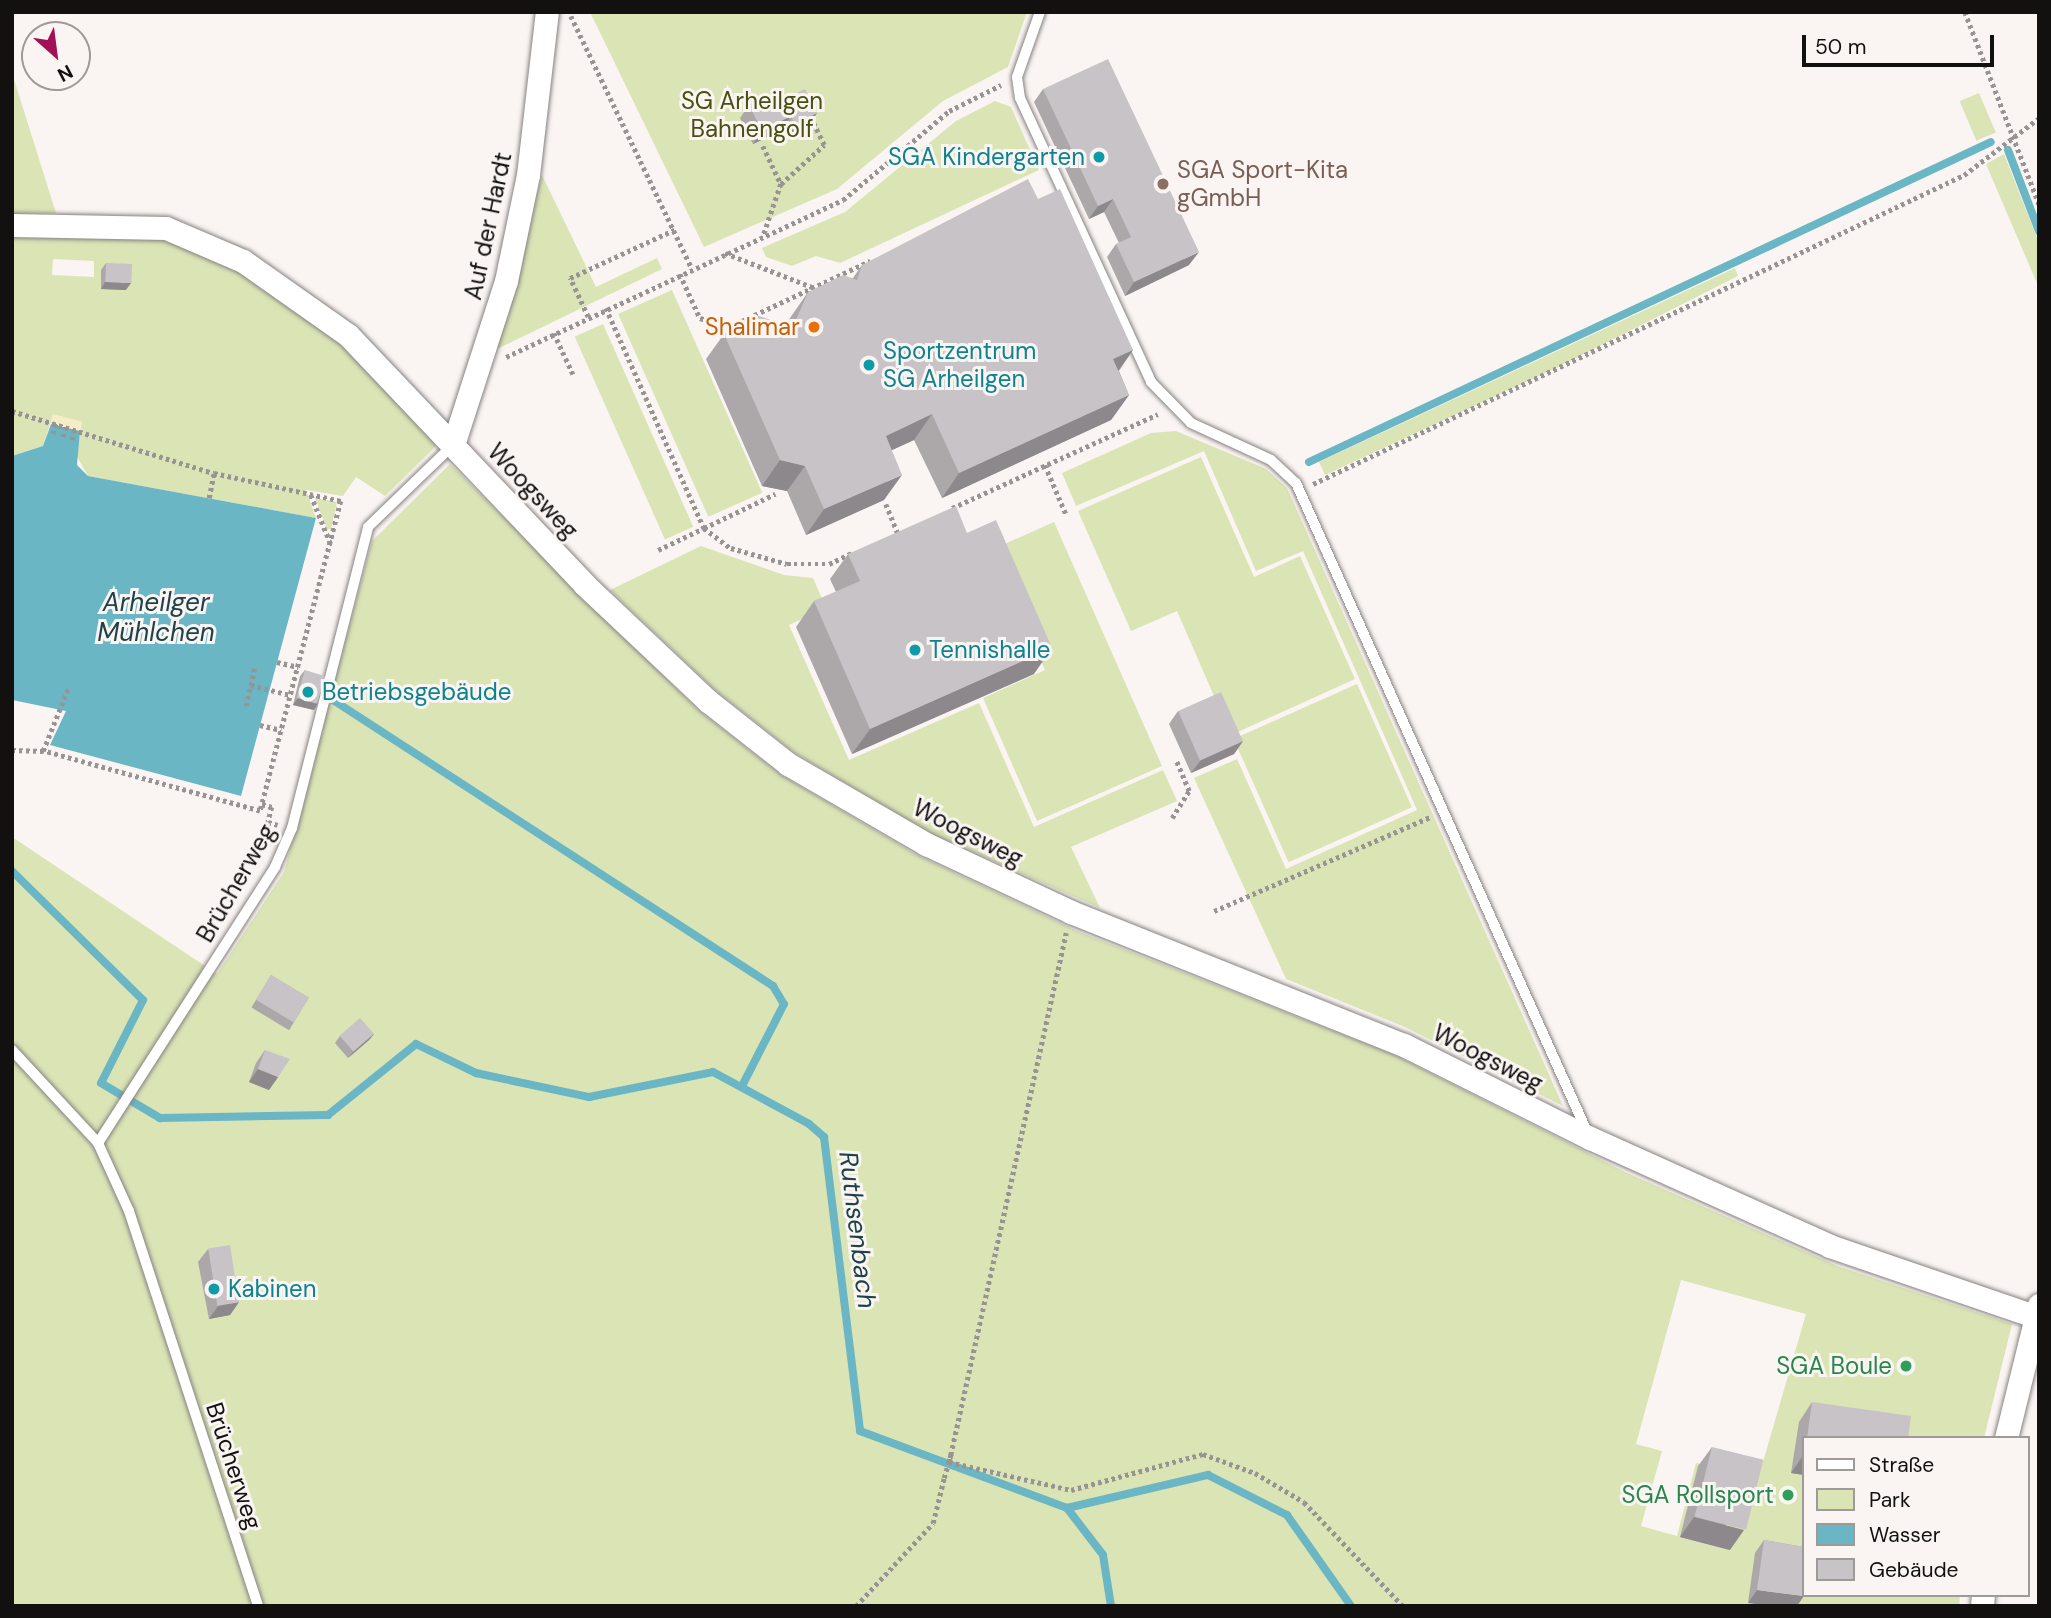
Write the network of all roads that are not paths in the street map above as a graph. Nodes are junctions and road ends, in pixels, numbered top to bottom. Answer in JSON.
{"nodes":[{"id":1,"x":547,"y":12,"type":"edge"},
{"id":2,"x":1040,"y":12,"type":"edge"},
{"id":3,"x":12,"y":225,"type":"edge"},
{"id":4,"x":453,"y":445,"type":"junction"},
{"id":5,"x":12,"y":1050,"type":"edge"},
{"id":6,"x":1590,"y":1138,"type":"junction"},
{"id":7,"x":98,"y":1143,"type":"junction"},
{"id":8,"x":2037,"y":1311,"type":"edge"},
{"id":9,"x":2006,"y":1436,"type":"edge"},
{"id":10,"x":258,"y":1606,"type":"edge"}],
"edges":[{"from":1,"to":4,"type":"street","name":"Auf der Hardt"},
{"from":2,"to":6,"type":"lane"},
{"from":3,"to":4,"type":"street","name":"Woogsweg"},
{"from":4,"to":6,"type":"street","name":"Woogsweg"},
{"from":4,"to":7,"type":"lane","name":"Brücherweg"},
{"from":5,"to":7,"type":"lane","name":"Brücherweg"},
{"from":6,"to":8,"type":"street","name":"Woogsweg"},
{"from":7,"to":10,"type":"lane","name":"Brücherweg"},
{"from":8,"to":9,"type":"street"}]}
